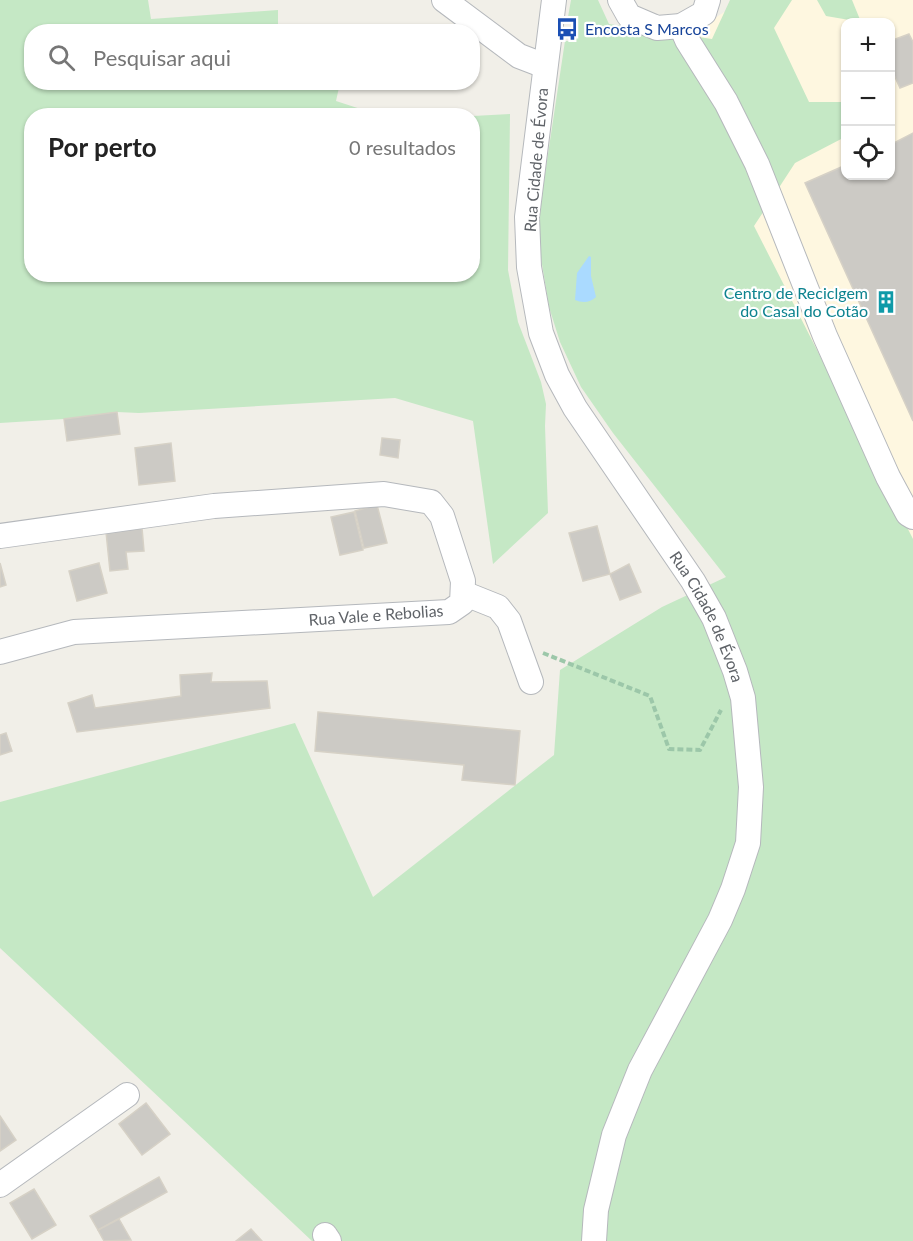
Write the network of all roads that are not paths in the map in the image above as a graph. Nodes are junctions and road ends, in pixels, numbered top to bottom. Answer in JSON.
{"nodes":[{"id":1,"x":444,"y":0,"type":"edge"},
{"id":2,"x":554,"y":0,"type":"edge"},
{"id":3,"x":620,"y":0,"type":"edge"},
{"id":4,"x":708,"y":0,"type":"edge"},
{"id":5,"x":476,"y":24,"type":"edge"},
{"id":6,"x":480,"y":27,"type":"edge"},
{"id":7,"x":684,"y":33,"type":"junction"},
{"id":8,"x":545,"y":66,"type":"junction"},
{"id":9,"x":913,"y":518,"type":"edge"},
{"id":10,"x":0,"y":536,"type":"edge"},
{"id":11,"x":463,"y":593,"type":"junction"},
{"id":12,"x":0,"y":652,"type":"edge"},
{"id":13,"x":531,"y":682,"type":"dead end"},
{"id":14,"x":127,"y":1095,"type":"dead end"},
{"id":15,"x":0,"y":1185,"type":"edge"},
{"id":16,"x":594,"y":1241,"type":"edge"}],
"edges":[{"from":1,"to":5,"type":"street"},
{"from":2,"to":8,"type":"street","name":"Rua Cidade de Évora"},
{"from":3,"to":7,"type":"street"},
{"from":4,"to":7,"type":"street"},
{"from":6,"to":8,"type":"street"},
{"from":7,"to":9,"type":"street"},
{"from":8,"to":16,"type":"street","name":"Rua Cidade de Évora"},
{"from":10,"to":11,"type":"street","name":"Rua Vale e Rebolias"},
{"from":11,"to":12,"type":"street","name":"Rua Vale e Rebolias"},
{"from":11,"to":13,"type":"street"},
{"from":14,"to":15,"type":"street"}]}
